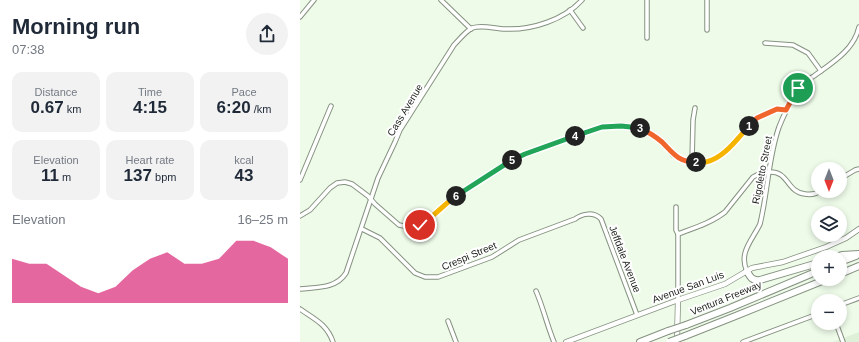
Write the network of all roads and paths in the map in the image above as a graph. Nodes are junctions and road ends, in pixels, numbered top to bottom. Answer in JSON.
{"nodes":[{"id":1,"x":314,"y":0,"type":"edge"},
{"id":2,"x":441,"y":0,"type":"edge"},
{"id":3,"x":582,"y":0,"type":"edge"},
{"id":4,"x":647,"y":0,"type":"edge"},
{"id":5,"x":707,"y":0,"type":"edge"},
{"id":6,"x":570,"y":10,"type":"junction"},
{"id":7,"x":300,"y":18,"type":"edge"},
{"id":8,"x":859,"y":27,"type":"edge"},
{"id":9,"x":583,"y":28,"type":"dead end"},
{"id":10,"x":471,"y":29,"type":"junction"},
{"id":11,"x":707,"y":30,"type":"dead end"},
{"id":12,"x":647,"y":38,"type":"dead end"},
{"id":13,"x":765,"y":43,"type":"dead end"},
{"id":14,"x":821,"y":71,"type":"junction"},
{"id":15,"x":330,"y":106,"type":"dead end"},
{"id":16,"x":695,"y":108,"type":"dead end"},
{"id":17,"x":786,"y":110,"type":"junction"},
{"id":18,"x":692,"y":162,"type":"junction"},
{"id":19,"x":859,"y":169,"type":"edge"},
{"id":20,"x":769,"y":172,"type":"junction"},
{"id":21,"x":847,"y":175,"type":"edge"},
{"id":22,"x":300,"y":180,"type":"edge"},
{"id":23,"x":811,"y":194,"type":"edge"},
{"id":24,"x":371,"y":200,"type":"junction"},
{"id":25,"x":676,"y":207,"type":"dead end"},
{"id":26,"x":592,"y":214,"type":"joint"},
{"id":27,"x":300,"y":216,"type":"edge"},
{"id":28,"x":362,"y":229,"type":"junction"},
{"id":29,"x":859,"y":229,"type":"edge"},
{"id":30,"x":678,"y":234,"type":"junction"},
{"id":31,"x":859,"y":254,"type":"edge"},
{"id":32,"x":847,"y":255,"type":"edge"},
{"id":33,"x":847,"y":259,"type":"edge"},
{"id":34,"x":811,"y":265,"type":"edge"},
{"id":35,"x":859,"y":266,"type":"edge"},
{"id":36,"x":747,"y":271,"type":"junction"},
{"id":37,"x":847,"y":271,"type":"edge"},
{"id":38,"x":811,"y":274,"type":"edge"},
{"id":39,"x":811,"y":286,"type":"edge"},
{"id":40,"x":300,"y":290,"type":"edge"},
{"id":41,"x":536,"y":291,"type":"dead end"},
{"id":42,"x":859,"y":298,"type":"edge"},
{"id":43,"x":678,"y":300,"type":"junction"},
{"id":44,"x":847,"y":302,"type":"edge"},
{"id":45,"x":300,"y":309,"type":"edge"},
{"id":46,"x":637,"y":315,"type":"junction"},
{"id":47,"x":811,"y":317,"type":"edge"},
{"id":48,"x":448,"y":321,"type":"dead end"},
{"id":49,"x":839,"y":330,"type":"edge"},
{"id":50,"x":333,"y":342,"type":"edge"},
{"id":51,"x":456,"y":342,"type":"edge"},
{"id":52,"x":554,"y":342,"type":"edge"},
{"id":53,"x":566,"y":342,"type":"edge"},
{"id":54,"x":640,"y":342,"type":"edge"},
{"id":55,"x":668,"y":342,"type":"edge"},
{"id":56,"x":677,"y":342,"type":"edge"},
{"id":57,"x":743,"y":342,"type":"edge"},
{"id":58,"x":843,"y":342,"type":"edge"}],
"edges":[{"from":1,"to":7,"type":"street"},
{"from":2,"to":10,"type":"street"},
{"from":3,"to":6,"type":"street"},
{"from":4,"to":12,"type":"street"},
{"from":5,"to":11,"type":"street"},
{"from":6,"to":9,"type":"street"},
{"from":6,"to":10,"type":"street"},
{"from":8,"to":14,"type":"street","name":"Rigoletto Street"},
{"from":10,"to":24,"type":"street","name":"Cass Avenue"},
{"from":13,"to":14,"type":"street"},
{"from":14,"to":17,"type":"street","name":"Rigoletto Street"},
{"from":15,"to":22,"type":"street"},
{"from":16,"to":18,"type":"street"},
{"from":17,"to":18,"type":"street"},
{"from":17,"to":20,"type":"street","name":"Rigoletto Street"},
{"from":18,"to":24,"type":"street"},
{"from":19,"to":21,"type":"street"},
{"from":20,"to":23,"type":"street"},
{"from":20,"to":30,"type":"street"},
{"from":20,"to":36,"type":"street","name":"Rigoletto Street"},
{"from":24,"to":27,"type":"street"},
{"from":24,"to":28,"type":"street","name":"Cass Avenue"},
{"from":25,"to":30,"type":"street"},
{"from":26,"to":28,"type":"street","name":"Crespi Street"},
{"from":26,"to":46,"type":"street","name":"Jeffdale Avenue"},
{"from":28,"to":40,"type":"street","name":"Cass Avenue"},
{"from":29,"to":36,"type":"street","name":"Avenue San Luis"},
{"from":30,"to":43,"type":"street"},
{"from":31,"to":32,"type":"highway"},
{"from":31,"to":33,"type":"highway"},
{"from":34,"to":36,"type":"highway"},
{"from":35,"to":37,"type":"highway"},
{"from":36,"to":43,"type":"street","name":"Avenue San Luis"},
{"from":38,"to":54,"type":"highway","name":"Ventura Freeway","bridge":true},
{"from":39,"to":55,"type":"highway","name":"Ventura Freeway","bridge":true},
{"from":41,"to":52,"type":"street"},
{"from":42,"to":44,"type":"street"},
{"from":43,"to":46,"type":"street","name":"Avenue San Luis"},
{"from":43,"to":56,"type":"street"},
{"from":45,"to":50,"type":"street"},
{"from":46,"to":53,"type":"street","name":"Avenue San Luis"},
{"from":47,"to":57,"type":"street"},
{"from":48,"to":51,"type":"street"},
{"from":49,"to":58,"type":"street"}]}
